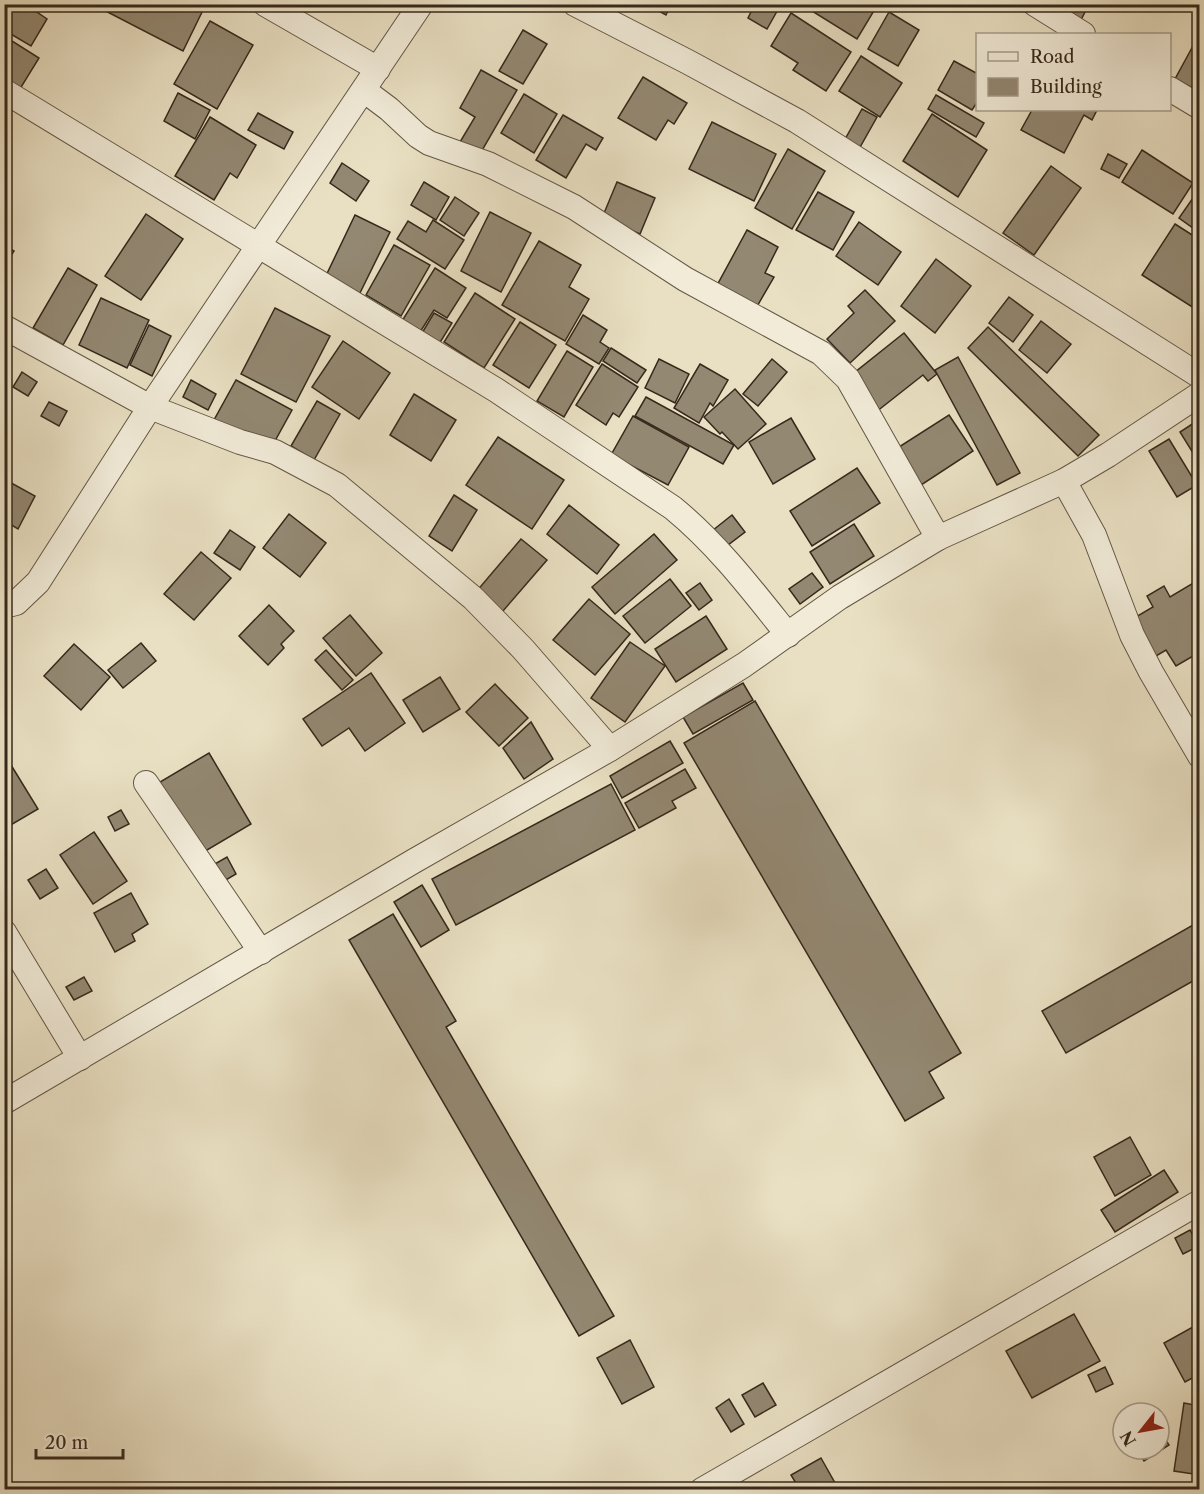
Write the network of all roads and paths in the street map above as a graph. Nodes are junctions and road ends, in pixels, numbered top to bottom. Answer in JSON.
{"nodes":[{"id":1,"x":265,"y":4,"type":"edge"},
{"id":2,"x":421,"y":4,"type":"edge"},
{"id":3,"x":575,"y":4,"type":"edge"},
{"id":4,"x":1035,"y":4,"type":"edge"},
{"id":5,"x":1081,"y":33,"type":"edge"},
{"id":6,"x":378,"y":69,"type":"junction"},
{"id":7,"x":1171,"y":89,"type":"edge"},
{"id":8,"x":4,"y":91,"type":"edge"},
{"id":9,"x":365,"y":91,"type":"junction"},
{"id":10,"x":1200,"y":107,"type":"edge"},
{"id":11,"x":259,"y":246,"type":"junction"},
{"id":12,"x":4,"y":327,"type":"edge"},
{"id":13,"x":1200,"y":376,"type":"edge"},
{"id":14,"x":1200,"y":394,"type":"edge"},
{"id":15,"x":150,"y":407,"type":"junction"},
{"id":16,"x":1064,"y":481,"type":"junction"},
{"id":17,"x":938,"y":538,"type":"junction"},
{"id":18,"x":4,"y":606,"type":"edge"},
{"id":19,"x":788,"y":635,"type":"junction"},
{"id":20,"x":610,"y":749,"type":"junction"},
{"id":21,"x":1200,"y":756,"type":"edge"},
{"id":22,"x":146,"y":783,"type":"dead end"},
{"id":23,"x":4,"y":932,"type":"edge"},
{"id":24,"x":261,"y":952,"type":"junction"},
{"id":25,"x":80,"y":1058,"type":"junction"},
{"id":26,"x":4,"y":1102,"type":"edge"},
{"id":27,"x":1200,"y":1202,"type":"edge"},
{"id":28,"x":702,"y":1490,"type":"edge"}],
"edges":[{"from":1,"to":6,"type":"street"},
{"from":2,"to":6,"type":"street"},
{"from":3,"to":13,"type":"street"},
{"from":4,"to":5,"type":"street"},
{"from":6,"to":9,"type":"street"},
{"from":7,"to":10,"type":"street"},
{"from":8,"to":11,"type":"street"},
{"from":9,"to":11,"type":"street"},
{"from":9,"to":17,"type":"street"},
{"from":11,"to":15,"type":"street"},
{"from":11,"to":19,"type":"street"},
{"from":12,"to":15,"type":"street"},
{"from":14,"to":16,"type":"street"},
{"from":15,"to":18,"type":"street"},
{"from":15,"to":20,"type":"street"},
{"from":16,"to":17,"type":"street"},
{"from":16,"to":21,"type":"street"},
{"from":17,"to":19,"type":"street"},
{"from":19,"to":20,"type":"street"},
{"from":20,"to":24,"type":"street"},
{"from":22,"to":24,"type":"street"},
{"from":23,"to":25,"type":"street"},
{"from":24,"to":25,"type":"street"},
{"from":25,"to":26,"type":"street"},
{"from":27,"to":28,"type":"street"}]}
